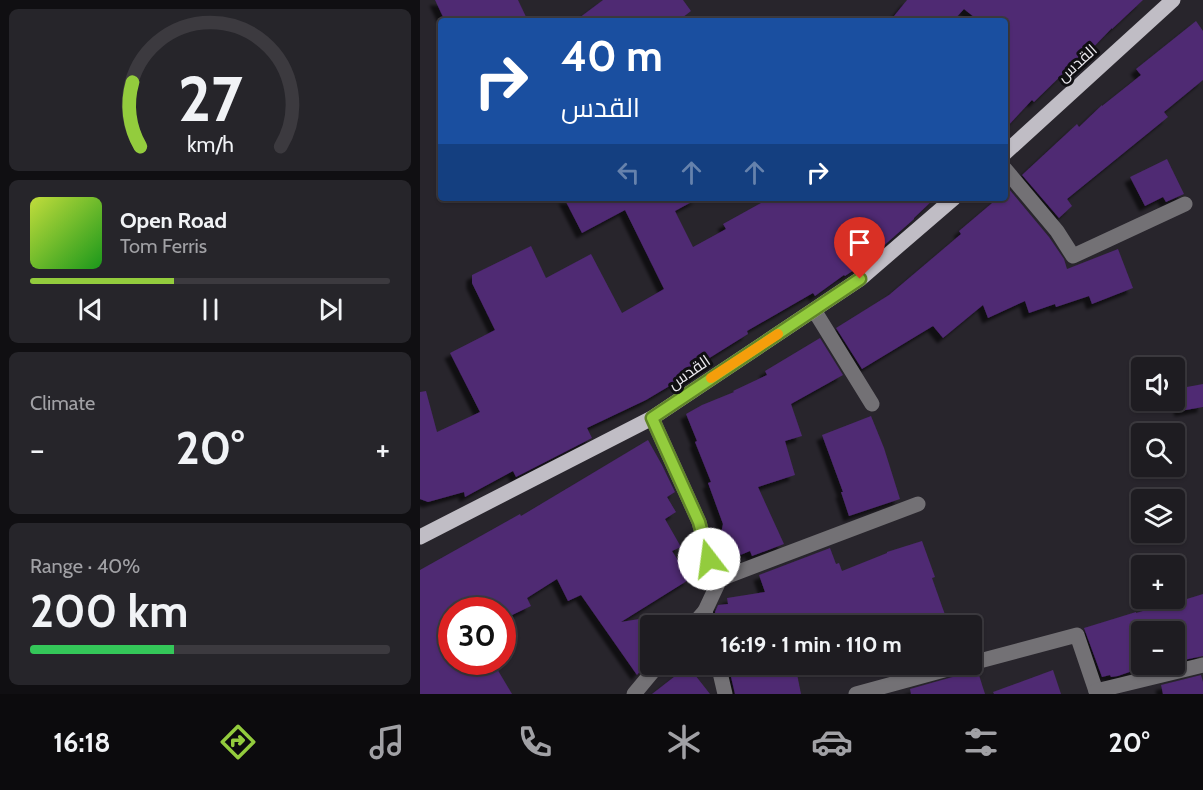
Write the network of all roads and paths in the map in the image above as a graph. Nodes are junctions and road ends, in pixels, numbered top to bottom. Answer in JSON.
{"nodes":[{"id":1,"x":1173,"y":0,"type":"edge"},
{"id":2,"x":1008,"y":150,"type":"edge"},
{"id":3,"x":1008,"y":173,"type":"edge"},
{"id":4,"x":951,"y":201,"type":"edge"},
{"id":5,"x":1185,"y":204,"type":"dead end"},
{"id":6,"x":814,"y":310,"type":"junction"},
{"id":7,"x":872,"y":404,"type":"dead end"},
{"id":8,"x":652,"y":418,"type":"junction"},
{"id":9,"x":918,"y":504,"type":"dead end"},
{"id":10,"x":420,"y":537,"type":"edge"},
{"id":11,"x":720,"y":579,"type":"junction"},
{"id":12,"x":708,"y":615,"type":"edge"},
{"id":13,"x":982,"y":660,"type":"edge"},
{"id":14,"x":1203,"y":664,"type":"edge"},
{"id":15,"x":650,"y":675,"type":"edge"},
{"id":16,"x":721,"y":675,"type":"edge"},
{"id":17,"x":927,"y":675,"type":"edge"},
{"id":18,"x":1096,"y":693,"type":"edge"},
{"id":19,"x":634,"y":694,"type":"edge"},
{"id":20,"x":725,"y":694,"type":"edge"},
{"id":21,"x":860,"y":694,"type":"edge"}],
"edges":[{"from":1,"to":2,"type":"main road","name":"القدس"},
{"from":3,"to":5,"type":"street"},
{"from":4,"to":6,"type":"main road","name":"القدس"},
{"from":6,"to":7,"type":"street"},
{"from":6,"to":8,"type":"main road","name":"القدس"},
{"from":8,"to":10,"type":"main road","name":"القدس"},
{"from":8,"to":11,"type":"street"},
{"from":9,"to":11,"type":"street"},
{"from":11,"to":12,"type":"street"},
{"from":13,"to":18,"type":"street"},
{"from":14,"to":18,"type":"street"},
{"from":15,"to":19,"type":"street"},
{"from":16,"to":20,"type":"street"},
{"from":17,"to":21,"type":"street"}]}
